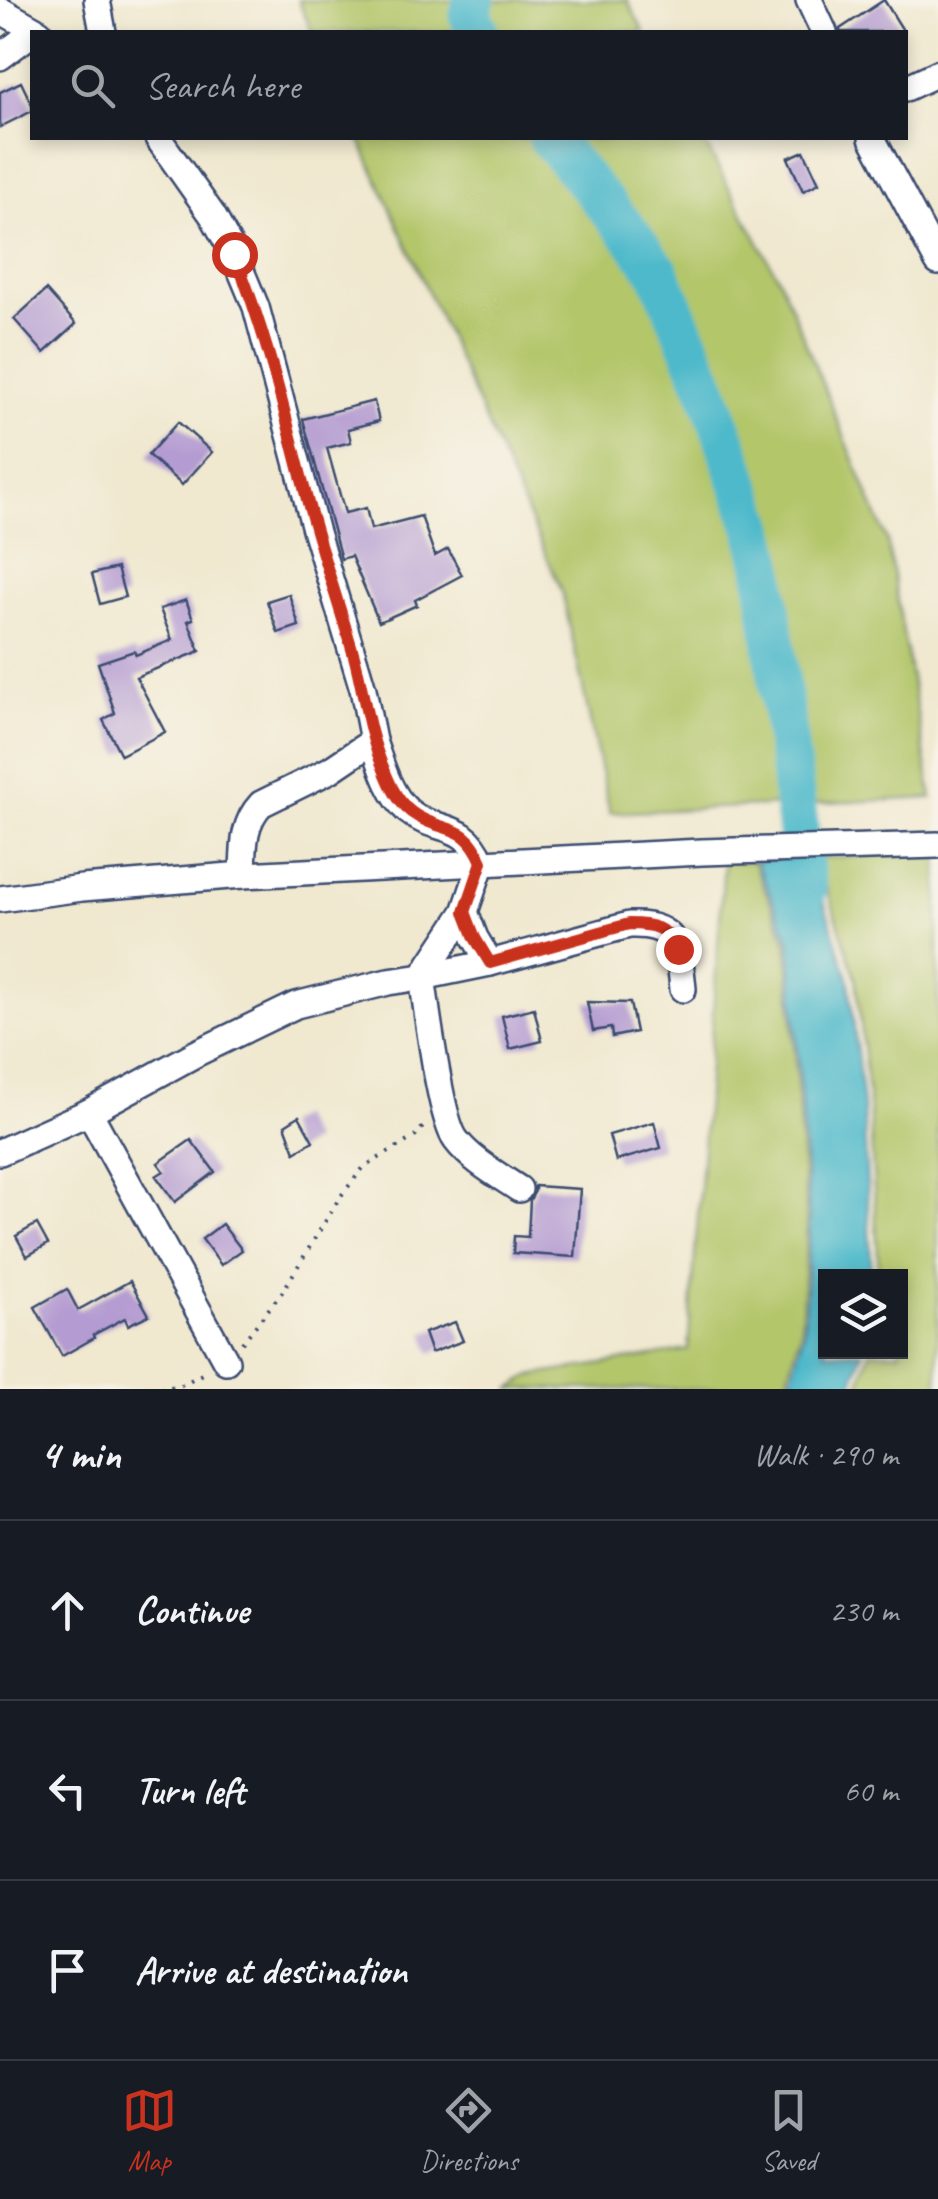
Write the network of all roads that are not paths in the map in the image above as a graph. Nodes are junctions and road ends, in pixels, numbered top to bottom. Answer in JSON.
{"nodes":[{"id":1,"x":97,"y":0,"type":"edge"},
{"id":2,"x":809,"y":0,"type":"edge"},
{"id":3,"x":0,"y":10,"type":"edge"},
{"id":4,"x":32,"y":30,"type":"edge"},
{"id":5,"x":104,"y":30,"type":"edge"},
{"id":6,"x":823,"y":30,"type":"edge"},
{"id":7,"x":30,"y":36,"type":"edge"},
{"id":8,"x":0,"y":57,"type":"edge"},
{"id":9,"x":938,"y":74,"type":"edge"},
{"id":10,"x":908,"y":87,"type":"edge"},
{"id":11,"x":159,"y":140,"type":"edge"},
{"id":12,"x":873,"y":140,"type":"edge"},
{"id":13,"x":938,"y":262,"type":"edge"},
{"id":14,"x":373,"y":741,"type":"junction"},
{"id":15,"x":927,"y":845,"type":"edge"},
{"id":16,"x":482,"y":862,"type":"junction"},
{"id":17,"x":244,"y":875,"type":"junction"},
{"id":18,"x":0,"y":899,"type":"edge"},
{"id":19,"x":465,"y":912,"type":"junction"},
{"id":20,"x":490,"y":963,"type":"junction"},
{"id":21,"x":422,"y":977,"type":"junction"},
{"id":22,"x":683,"y":989,"type":"dead end"},
{"id":23,"x":89,"y":1112,"type":"junction"},
{"id":24,"x":0,"y":1152,"type":"edge"},
{"id":25,"x":518,"y":1189,"type":"dead end"},
{"id":26,"x":226,"y":1362,"type":"road end"}],
"edges":[{"from":1,"to":5,"type":"street"},
{"from":2,"to":6,"type":"street"},
{"from":3,"to":4,"type":"street"},
{"from":7,"to":8,"type":"street"},
{"from":9,"to":10,"type":"street"},
{"from":11,"to":14,"type":"street"},
{"from":12,"to":13,"type":"street"},
{"from":14,"to":16,"type":"street"},
{"from":14,"to":17,"type":"street"},
{"from":15,"to":16,"type":"street"},
{"from":16,"to":17,"type":"street"},
{"from":16,"to":19,"type":"street"},
{"from":17,"to":18,"type":"street"},
{"from":19,"to":20,"type":"street"},
{"from":19,"to":21,"type":"street"},
{"from":20,"to":21,"type":"street"},
{"from":20,"to":22,"type":"street"},
{"from":21,"to":23,"type":"street"},
{"from":21,"to":25,"type":"street"},
{"from":23,"to":24,"type":"street"},
{"from":23,"to":26,"type":"street"}]}
